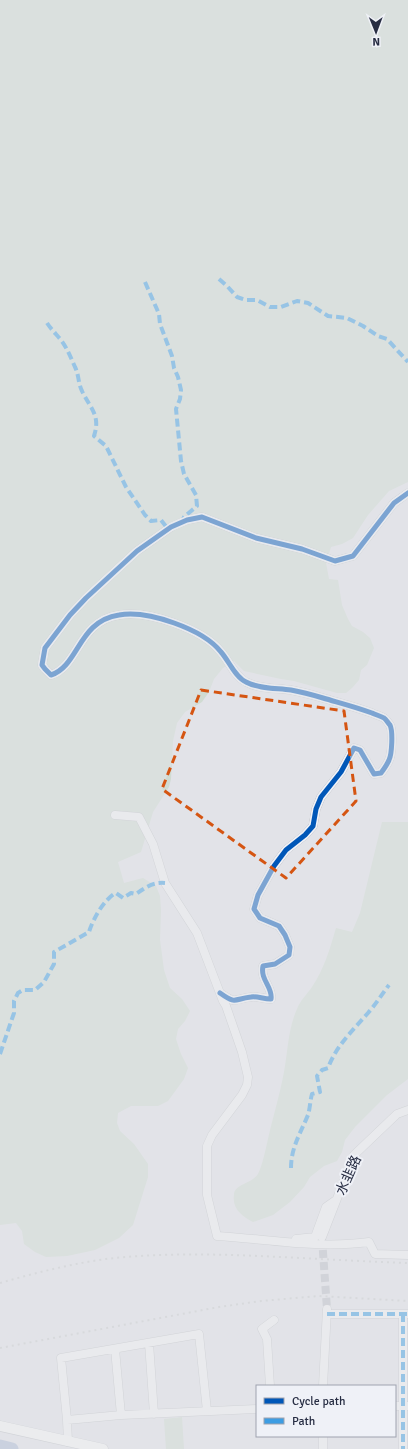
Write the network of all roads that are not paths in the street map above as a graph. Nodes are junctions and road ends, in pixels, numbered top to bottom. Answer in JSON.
{"nodes":[{"id":1,"x":408,"y":493,"type":"edge"},
{"id":2,"x":115,"y":816,"type":"dead end"},
{"id":3,"x":220,"y":993,"type":"junction"},
{"id":4,"x":408,"y":1110,"type":"edge"},
{"id":5,"x":336,"y":1200,"type":"junction"},
{"id":6,"x":322,"y":1237,"type":"tunnel mouth"},
{"id":7,"x":280,"y":1241,"type":"junction"},
{"id":8,"x":408,"y":1256,"type":"edge"},
{"id":9,"x":406,"y":1314,"type":"edge"},
{"id":10,"x":274,"y":1320,"type":"dead end"},
{"id":11,"x":149,"y":1343,"type":"junction"},
{"id":12,"x":115,"y":1349,"type":"junction"},
{"id":13,"x":270,"y":1385,"type":"edge"},
{"id":14,"x":324,"y":1385,"type":"edge"},
{"id":15,"x":402,"y":1406,"type":"edge"},
{"id":16,"x":256,"y":1409,"type":"edge"},
{"id":17,"x":207,"y":1412,"type":"junction"},
{"id":18,"x":154,"y":1414,"type":"junction"},
{"id":19,"x":121,"y":1415,"type":"junction"},
{"id":20,"x":67,"y":1420,"type":"junction"},
{"id":21,"x":0,"y":1426,"type":"edge"},
{"id":22,"x":323,"y":1437,"type":"edge"},
{"id":23,"x":68,"y":1442,"type":"junction"},
{"id":24,"x":104,"y":1449,"type":"edge"},
{"id":25,"x":323,"y":1449,"type":"edge"},
{"id":26,"x":403,"y":1449,"type":"edge"}],
"edges":[{"from":1,"to":3,"type":"street"},
{"from":2,"to":3,"type":"street"},
{"from":3,"to":7,"type":"street"},
{"from":4,"to":5,"type":"street","name":"水韭路"},
{"from":5,"to":6,"type":"street","name":"水韭路"},
{"from":5,"to":7,"type":"street"},
{"from":7,"to":8,"type":"street"},
{"from":9,"to":14,"type":"street"},
{"from":9,"to":15,"type":"street"},
{"from":10,"to":13,"type":"street"},
{"from":11,"to":12,"type":"street"},
{"from":11,"to":17,"type":"street"},
{"from":11,"to":18,"type":"street"},
{"from":12,"to":19,"type":"street"},
{"from":12,"to":20,"type":"street"},
{"from":15,"to":26,"type":"street"},
{"from":16,"to":17,"type":"street"},
{"from":17,"to":18,"type":"street"},
{"from":18,"to":19,"type":"street"},
{"from":19,"to":20,"type":"street"},
{"from":20,"to":23,"type":"street"},
{"from":21,"to":23,"type":"main road"},
{"from":22,"to":25,"type":"street"},
{"from":23,"to":24,"type":"main road"}]}
